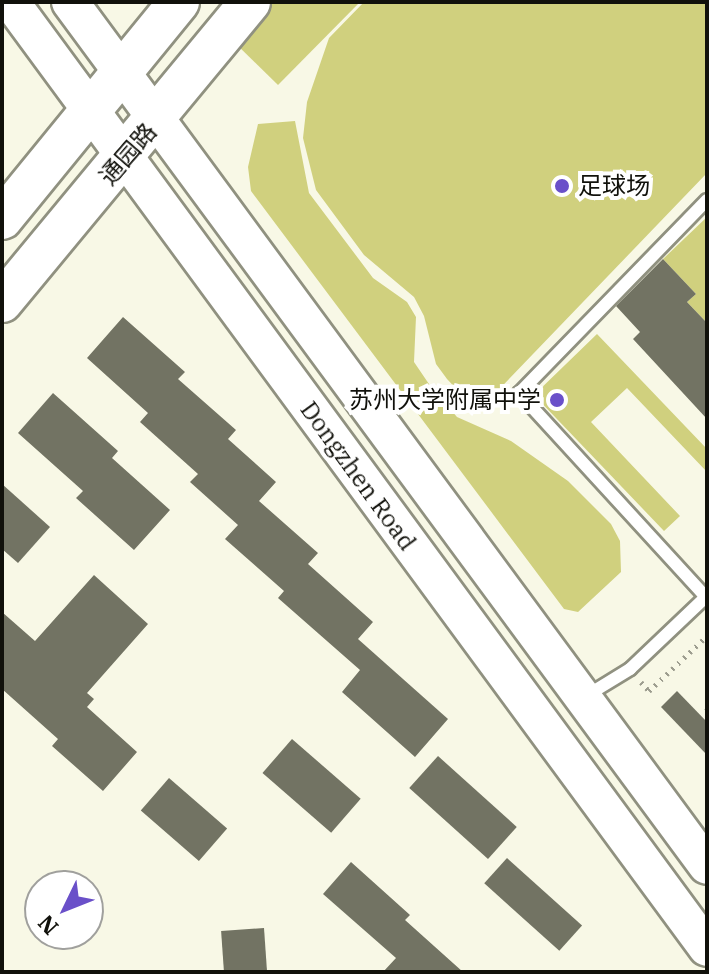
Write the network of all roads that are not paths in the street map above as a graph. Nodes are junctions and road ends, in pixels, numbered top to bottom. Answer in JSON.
{"nodes":[{"id":1,"x":11,"y":2,"type":"edge"},
{"id":2,"x":70,"y":2,"type":"edge"},
{"id":3,"x":179,"y":2,"type":"edge"},
{"id":4,"x":250,"y":2,"type":"edge"},
{"id":5,"x":123,"y":74,"type":"junction"},
{"id":6,"x":92,"y":112,"type":"junction"},
{"id":7,"x":156,"y":121,"type":"junction"},
{"id":8,"x":124,"y":159,"type":"junction"},
{"id":9,"x":707,"y":200,"type":"edge"},
{"id":10,"x":2,"y":219,"type":"edge"},
{"id":11,"x":2,"y":302,"type":"edge"},
{"id":12,"x":706,"y":597,"type":"edge"},
{"id":13,"x":582,"y":699,"type":"junction"},
{"id":14,"x":707,"y":866,"type":"edge"},
{"id":15,"x":707,"y":948,"type":"edge"}],
"edges":[{"from":1,"to":6,"type":"main road","name":"Dongzhen Road"},
{"from":2,"to":5,"type":"main road","name":"Dongzhen Road"},
{"from":3,"to":5,"type":"main road"},
{"from":4,"to":7,"type":"main road","name":"通园路"},
{"from":5,"to":6,"type":"main road"},
{"from":5,"to":7,"type":"main road","name":"Dongzhen Road"},
{"from":6,"to":8,"type":"main road","name":"Dongzhen Road"},
{"from":6,"to":10,"type":"main road"},
{"from":7,"to":8,"type":"main road","name":"通园路"},
{"from":7,"to":13,"type":"main road","name":"Dongzhen Road"},
{"from":8,"to":11,"type":"main road","name":"通园路"},
{"from":8,"to":15,"type":"main road","name":"Dongzhen Road"},
{"from":9,"to":12,"type":"lane"},
{"from":12,"to":13,"type":"lane"},
{"from":13,"to":14,"type":"main road","name":"Dongzhen Road"}]}
